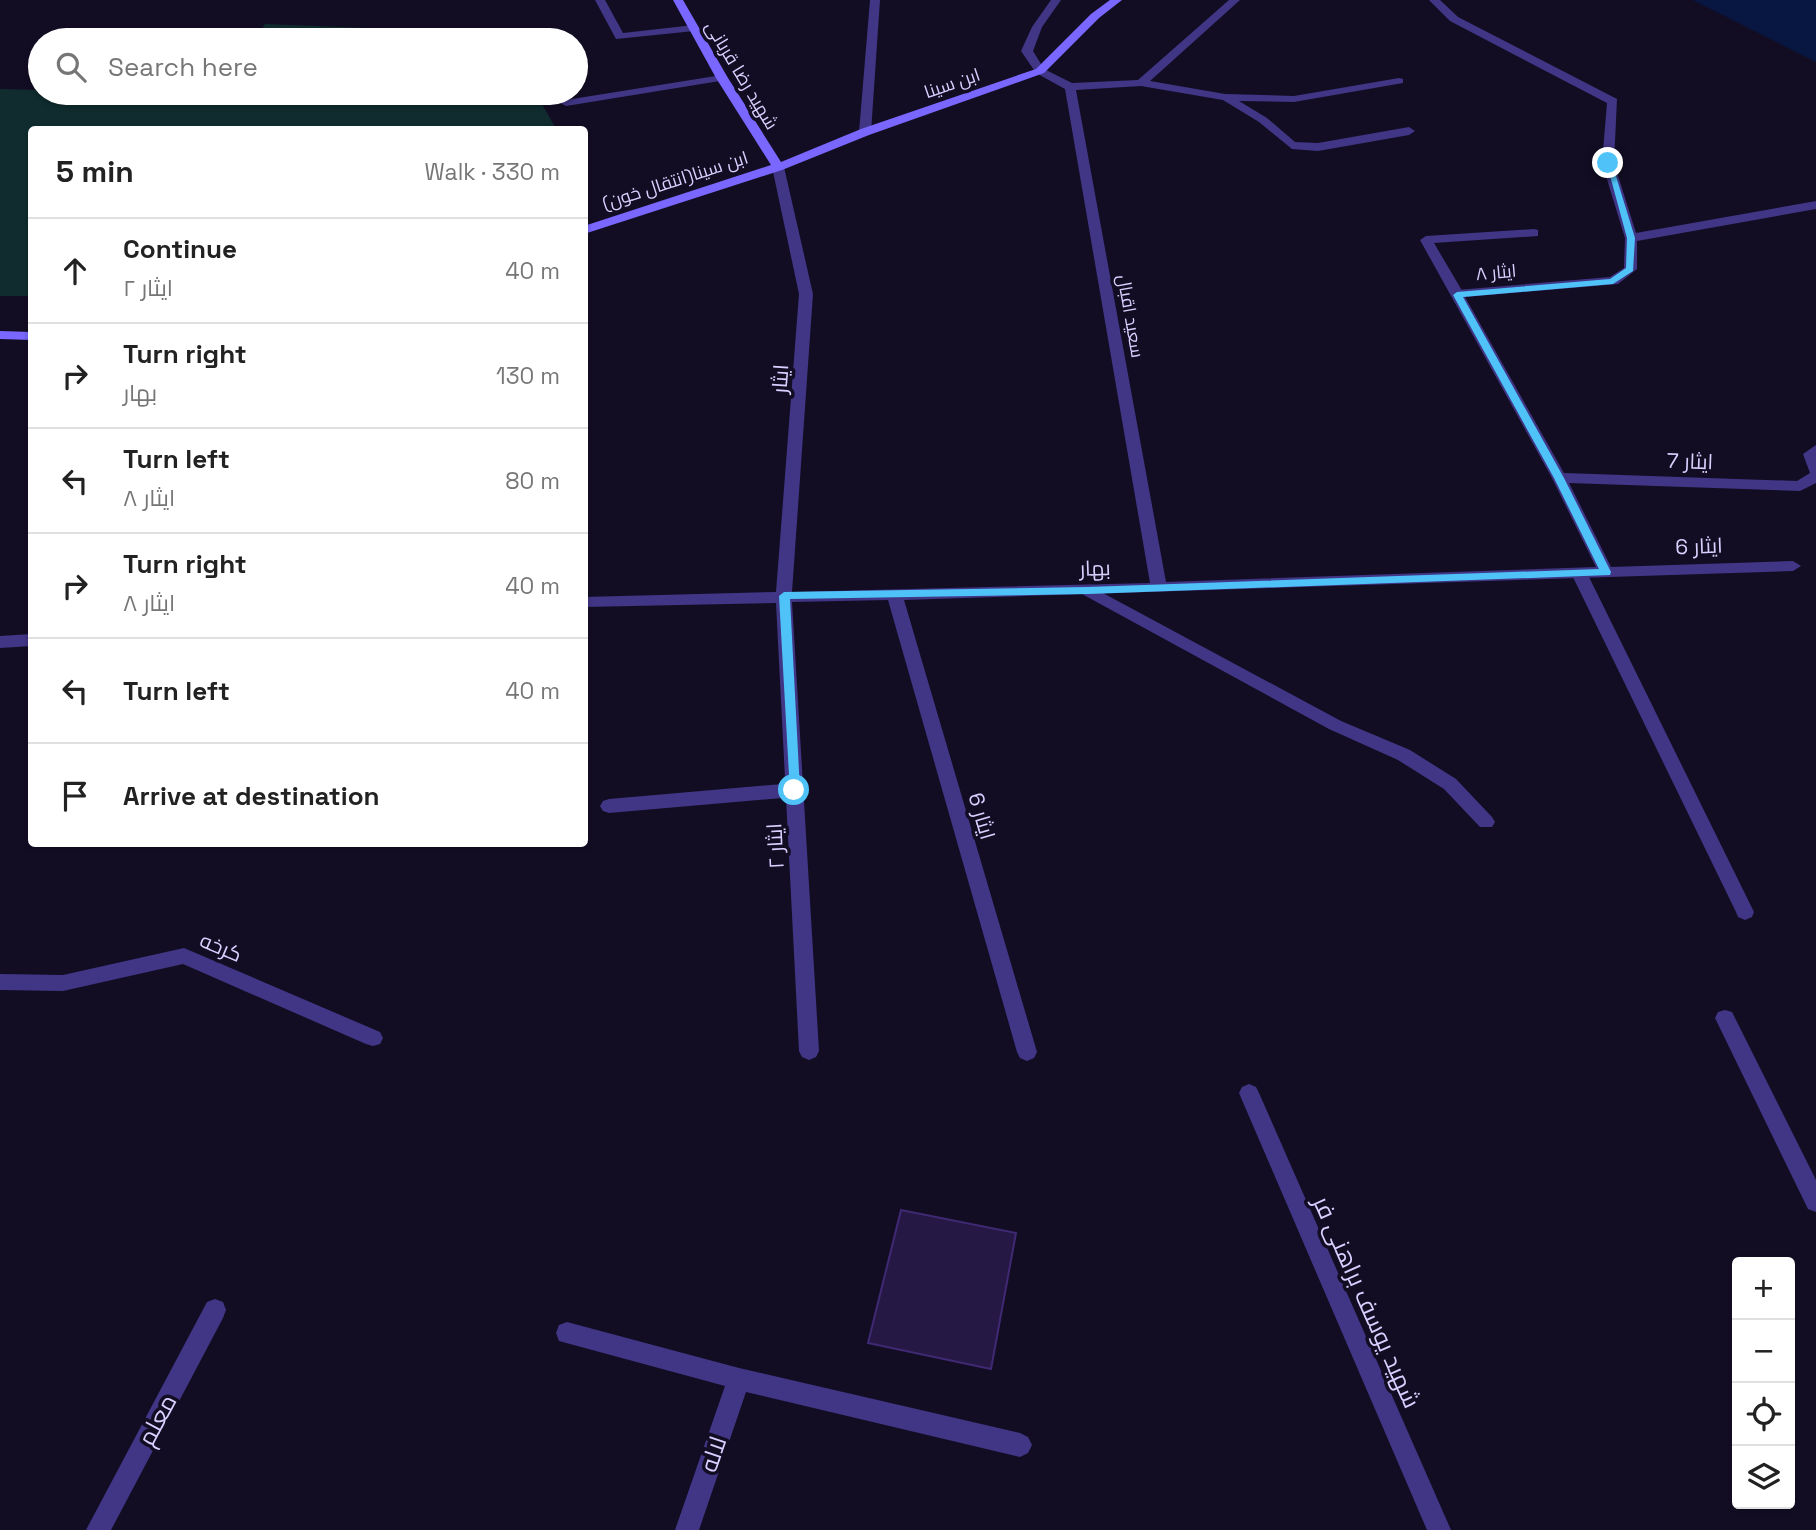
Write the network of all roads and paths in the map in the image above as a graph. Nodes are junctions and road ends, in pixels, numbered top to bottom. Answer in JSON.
{"nodes":[{"id":1,"x":600,"y":0,"type":"edge"},
{"id":2,"x":678,"y":0,"type":"edge"},
{"id":3,"x":876,"y":0,"type":"edge"},
{"id":4,"x":1056,"y":0,"type":"edge"},
{"id":5,"x":1117,"y":0,"type":"edge"},
{"id":6,"x":1236,"y":0,"type":"edge"},
{"id":7,"x":1434,"y":0,"type":"edge"},
{"id":8,"x":694,"y":28,"type":"junction"},
{"id":9,"x":1040,"y":71,"type":"junction"},
{"id":10,"x":722,"y":78,"type":"junction"},
{"id":11,"x":1399,"y":81,"type":"dead end"},
{"id":12,"x":1141,"y":83,"type":"junction"},
{"id":13,"x":1070,"y":87,"type":"junction"},
{"id":14,"x":1225,"y":97,"type":"junction"},
{"id":15,"x":588,"y":99,"type":"edge"},
{"id":16,"x":1409,"y":131,"type":"dead end"},
{"id":17,"x":865,"y":132,"type":"junction"},
{"id":18,"x":778,"y":167,"type":"junction"},
{"id":19,"x":1816,"y":205,"type":"edge"},
{"id":20,"x":588,"y":229,"type":"edge"},
{"id":21,"x":1534,"y":233,"type":"dead end"},
{"id":22,"x":1631,"y":238,"type":"junction"},
{"id":23,"x":1457,"y":295,"type":"junction"},
{"id":24,"x":0,"y":335,"type":"edge"},
{"id":25,"x":28,"y":336,"type":"edge"},
{"id":26,"x":1816,"y":450,"type":"edge"},
{"id":27,"x":1816,"y":473,"type":"edge"},
{"id":28,"x":1559,"y":478,"type":"junction"},
{"id":29,"x":1794,"y":566,"type":"dead end"},
{"id":30,"x":1606,"y":572,"type":"junction"},
{"id":31,"x":1579,"y":573,"type":"junction"},
{"id":32,"x":1159,"y":586,"type":"junction"},
{"id":33,"x":1088,"y":590,"type":"junction"},
{"id":34,"x":894,"y":593,"type":"junction"},
{"id":35,"x":784,"y":596,"type":"junction"},
{"id":36,"x":588,"y":602,"type":"edge"},
{"id":37,"x":28,"y":640,"type":"edge"},
{"id":38,"x":0,"y":642,"type":"edge"},
{"id":39,"x":794,"y":790,"type":"junction"},
{"id":40,"x":609,"y":806,"type":"dead end"},
{"id":41,"x":1486,"y":822,"type":"dead end"},
{"id":42,"x":1745,"y":912,"type":"dead end"},
{"id":43,"x":0,"y":982,"type":"edge"},
{"id":44,"x":1725,"y":1018,"type":"dead end"},
{"id":45,"x":373,"y":1038,"type":"dead end"},
{"id":46,"x":809,"y":1051,"type":"dead end"},
{"id":47,"x":1027,"y":1052,"type":"dead end"},
{"id":48,"x":1249,"y":1093,"type":"dead end"},
{"id":49,"x":1816,"y":1202,"type":"edge"},
{"id":50,"x":215,"y":1310,"type":"dead end"},
{"id":51,"x":566,"y":1333,"type":"dead end"},
{"id":52,"x":739,"y":1379,"type":"junction"},
{"id":53,"x":1020,"y":1445,"type":"dead end"},
{"id":54,"x":98,"y":1530,"type":"edge"},
{"id":55,"x":687,"y":1530,"type":"edge"},
{"id":56,"x":1439,"y":1530,"type":"edge"}],
"edges":[{"from":1,"to":8,"type":"street"},
{"from":2,"to":8,"type":"main road","name":"شهید رضا قربانی"},
{"from":3,"to":17,"type":"street"},
{"from":4,"to":9,"type":"street"},
{"from":5,"to":9,"type":"main road","name":"ابن سینا"},
{"from":6,"to":12,"type":"street"},
{"from":7,"to":22,"type":"street"},
{"from":8,"to":10,"type":"main road","name":"شهید رضا قربانی"},
{"from":9,"to":13,"type":"street"},
{"from":9,"to":17,"type":"main road","name":"ابن سینا"},
{"from":10,"to":15,"type":"street"},
{"from":10,"to":18,"type":"main road","name":"شهید رضا قربانی"},
{"from":11,"to":14,"type":"street"},
{"from":12,"to":13,"type":"street"},
{"from":12,"to":14,"type":"street"},
{"from":13,"to":32,"type":"street","name":"سعید اقبال"},
{"from":14,"to":16,"type":"street"},
{"from":17,"to":18,"type":"main road","name":"ابن سینا"},
{"from":18,"to":20,"type":"main road","name":"ابن سینا(انتقال خون)"},
{"from":18,"to":35,"type":"street","name":"ایثار"},
{"from":19,"to":22,"type":"street"},
{"from":21,"to":23,"type":"street"},
{"from":22,"to":23,"type":"street","name":"ایثار ۸"},
{"from":23,"to":28,"type":"street","name":"ایثار ۸"},
{"from":24,"to":25,"type":"main road"},
{"from":26,"to":27,"type":"street","name":"ایثار 7"},
{"from":27,"to":28,"type":"street","name":"ایثار 7"},
{"from":28,"to":30,"type":"street","name":"ایثار ۸"},
{"from":29,"to":30,"type":"street","name":"ایثار 6"},
{"from":30,"to":31,"type":"street","name":"بهار"},
{"from":31,"to":32,"type":"street","name":"بهار"},
{"from":31,"to":42,"type":"street"},
{"from":32,"to":33,"type":"street","name":"بهار"},
{"from":33,"to":34,"type":"street","name":"بهار"},
{"from":33,"to":41,"type":"street"},
{"from":34,"to":35,"type":"street","name":"بهار"},
{"from":34,"to":47,"type":"street","name":"ایثار 6"},
{"from":35,"to":36,"type":"street","name":"بهار"},
{"from":35,"to":39,"type":"street","name":"ایثار ۲"},
{"from":37,"to":38,"type":"street"},
{"from":39,"to":40,"type":"street"},
{"from":39,"to":46,"type":"street","name":"ایثار ۲"},
{"from":43,"to":45,"type":"street","name":"کرخه"},
{"from":44,"to":49,"type":"street"},
{"from":48,"to":56,"type":"street","name":"شهید یوسف براهنی فر"},
{"from":50,"to":54,"type":"street","name":"معلم"},
{"from":51,"to":52,"type":"street"},
{"from":52,"to":53,"type":"street"},
{"from":52,"to":55,"type":"street","name":"لاله"}]}
